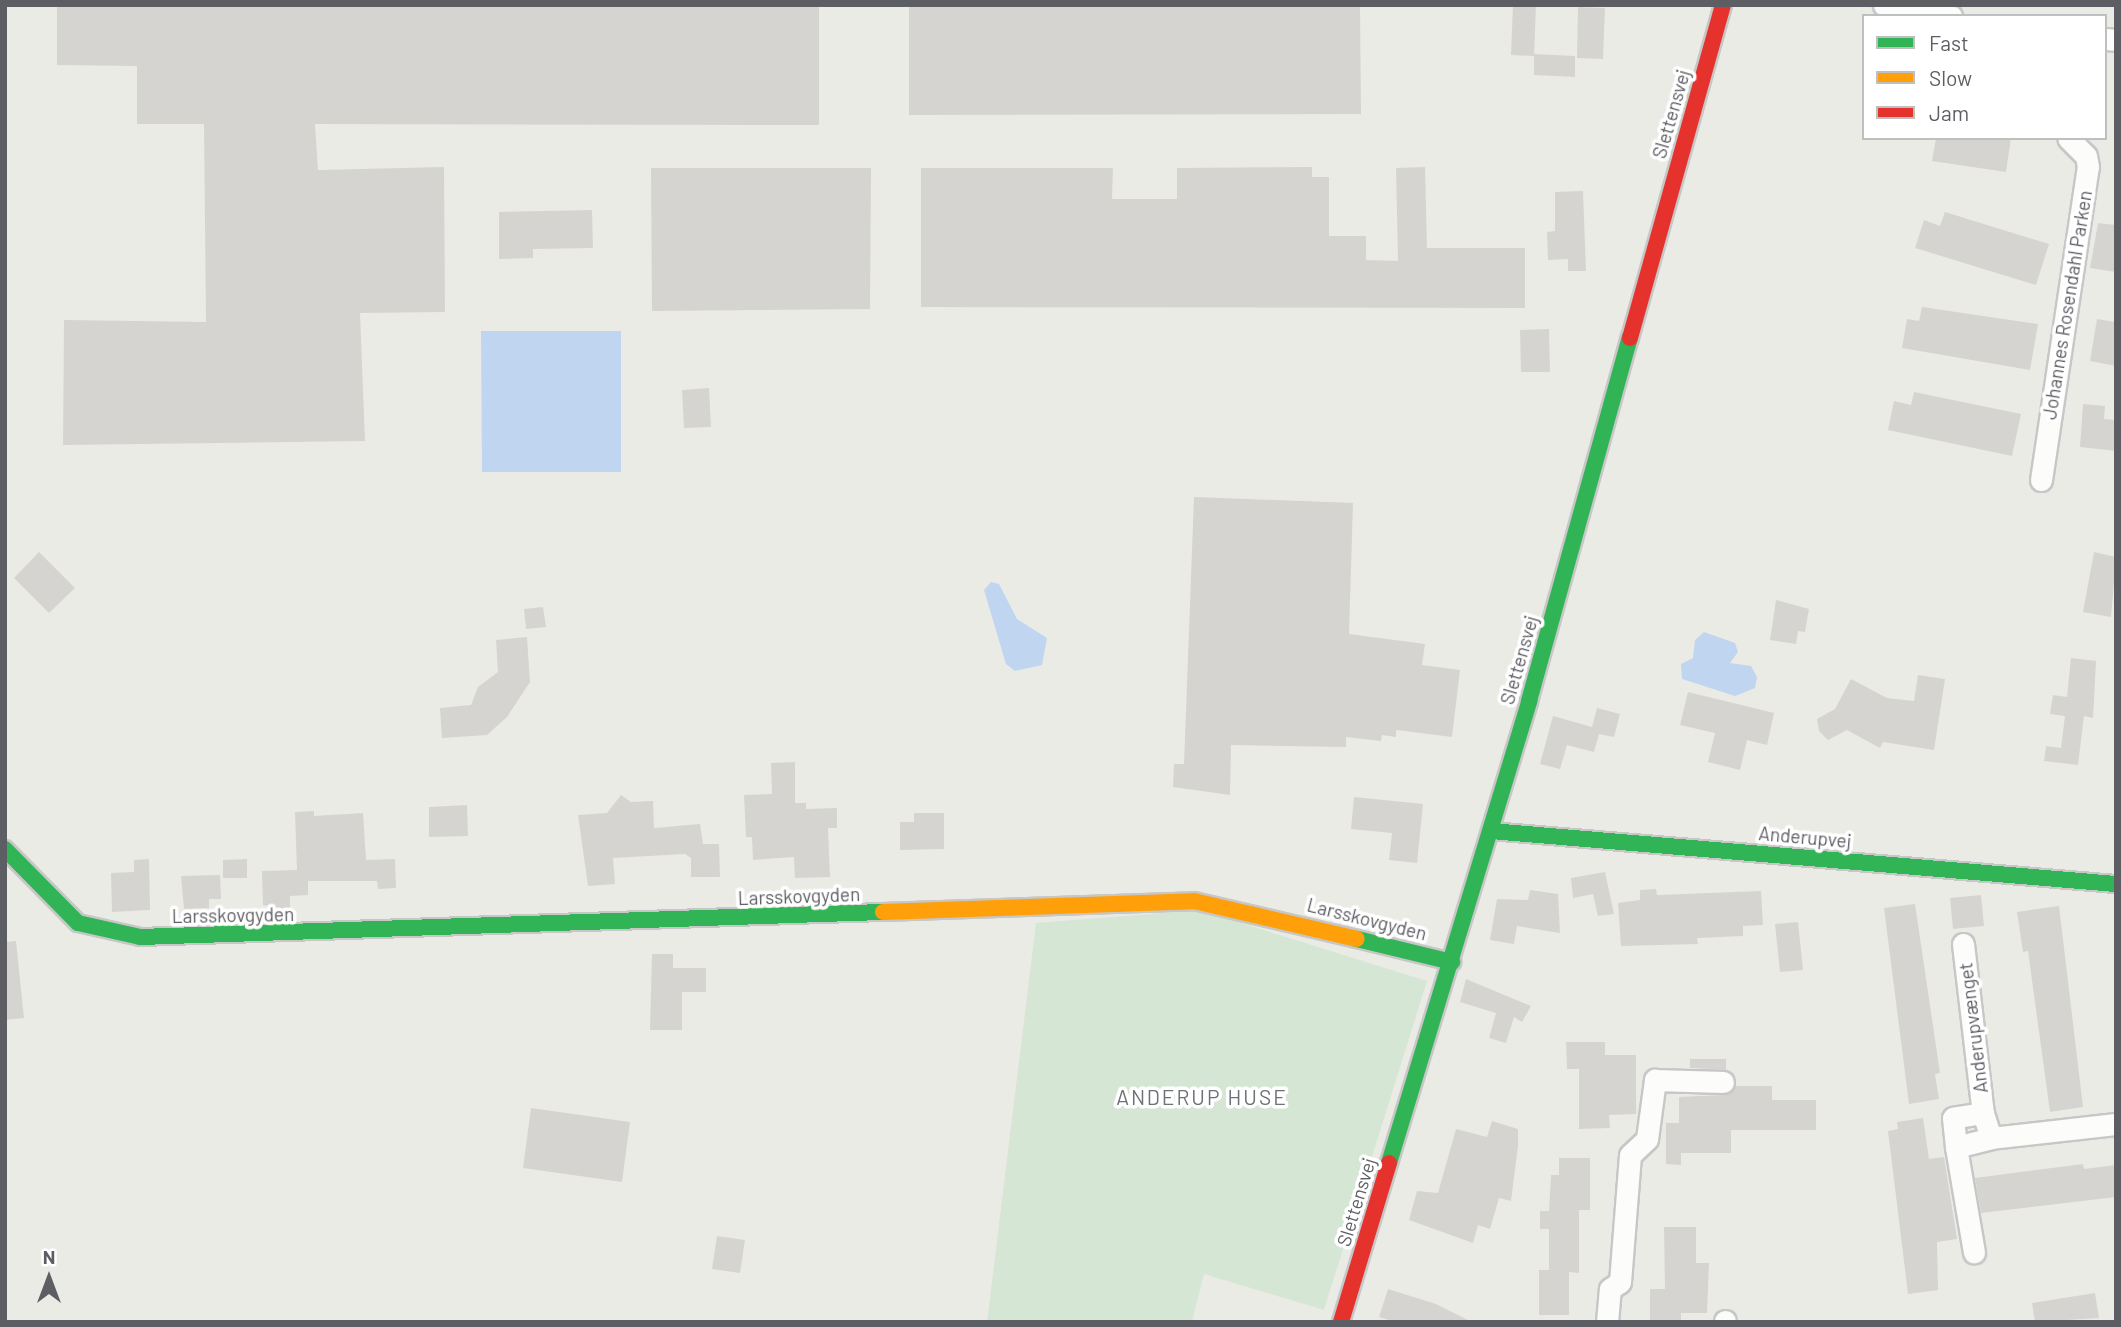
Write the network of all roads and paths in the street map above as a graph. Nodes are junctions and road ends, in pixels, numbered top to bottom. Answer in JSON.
{"nodes":[{"id":1,"x":1723,"y":5,"type":"edge"},
{"id":2,"x":1884,"y":5,"type":"edge"},
{"id":3,"x":1939,"y":14,"type":"edge"},
{"id":4,"x":2070,"y":140,"type":"edge"},
{"id":5,"x":2041,"y":481,"type":"dead end"},
{"id":6,"x":1491,"y":831,"type":"junction"},
{"id":7,"x":5,"y":849,"type":"edge"},
{"id":8,"x":2116,"y":884,"type":"edge"},
{"id":9,"x":1963,"y":944,"type":"dead end"},
{"id":10,"x":1452,"y":962,"type":"junction"},
{"id":11,"x":1723,"y":1083,"type":"dead end"},
{"id":12,"x":1983,"y":1113,"type":"junction"},
{"id":13,"x":2116,"y":1124,"type":"edge"},
{"id":14,"x":1991,"y":1138,"type":"junction"},
{"id":15,"x":1956,"y":1147,"type":"junction"},
{"id":16,"x":1973,"y":1252,"type":"dead end"},
{"id":17,"x":1341,"y":1322,"type":"edge"},
{"id":18,"x":1607,"y":1322,"type":"edge"}],
"edges":[{"from":1,"to":6,"type":"street","name":"Slettensvej"},
{"from":2,"to":3,"type":"street"},
{"from":4,"to":5,"type":"street","name":"Johannes Rosendahl Parken"},
{"from":6,"to":8,"type":"street","name":"Anderupvej"},
{"from":6,"to":10,"type":"street","name":"Slettensvej"},
{"from":7,"to":10,"type":"street","name":"Larsskovgyden"},
{"from":9,"to":12,"type":"street","name":"Anderupvænget"},
{"from":10,"to":17,"type":"street","name":"Slettensvej"},
{"from":11,"to":18,"type":"street"},
{"from":12,"to":14,"type":"street","name":"Anderupvænget"},
{"from":12,"to":15,"type":"street","name":"Anderupvænget"},
{"from":13,"to":14,"type":"street"},
{"from":14,"to":15,"type":"street"},
{"from":15,"to":16,"type":"street","name":"Anderupvænget"}]}
